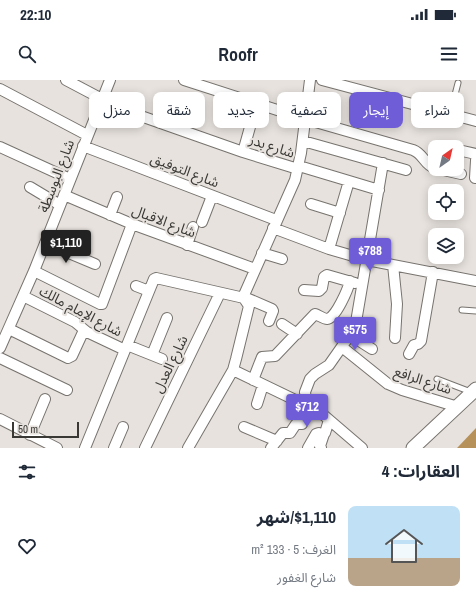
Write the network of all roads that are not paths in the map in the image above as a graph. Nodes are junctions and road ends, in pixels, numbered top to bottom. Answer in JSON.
{"nodes":[{"id":1,"x":66,"y":80,"type":"edge"},
{"id":2,"x":110,"y":80,"type":"edge"},
{"id":3,"x":184,"y":80,"type":"edge"},
{"id":4,"x":310,"y":80,"type":"edge"},
{"id":5,"x":322,"y":80,"type":"edge"},
{"id":6,"x":458,"y":83,"type":"dead end"},
{"id":7,"x":0,"y":89,"type":"edge"},
{"id":8,"x":105,"y":92,"type":"edge"},
{"id":9,"x":308,"y":92,"type":"edge"},
{"id":10,"x":456,"y":92,"type":"edge"},
{"id":11,"x":89,"y":93,"type":"edge"},
{"id":12,"x":411,"y":104,"type":"edge"},
{"id":13,"x":277,"y":110,"type":"edge"},
{"id":14,"x":145,"y":116,"type":"edge"},
{"id":15,"x":464,"y":117,"type":"edge"},
{"id":16,"x":474,"y":119,"type":"edge"},
{"id":17,"x":90,"y":128,"type":"edge"},
{"id":18,"x":250,"y":128,"type":"edge"},
{"id":19,"x":304,"y":128,"type":"edge"},
{"id":20,"x":336,"y":128,"type":"edge"},
{"id":21,"x":87,"y":136,"type":"junction"},
{"id":22,"x":303,"y":140,"type":"junction"},
{"id":23,"x":83,"y":146,"type":"junction"},
{"id":24,"x":0,"y":147,"type":"edge"},
{"id":25,"x":464,"y":151,"type":"edge"},
{"id":26,"x":243,"y":152,"type":"junction"},
{"id":27,"x":476,"y":154,"type":"edge"},
{"id":28,"x":476,"y":160,"type":"edge"},
{"id":29,"x":384,"y":163,"type":"junction"},
{"id":30,"x":428,"y":165,"type":"edge"},
{"id":31,"x":298,"y":168,"type":"junction"},
{"id":32,"x":406,"y":170,"type":"dead end"},
{"id":33,"x":475,"y":178,"type":"dead end"},
{"id":34,"x":70,"y":179,"type":"junction"},
{"id":35,"x":349,"y":181,"type":"junction"},
{"id":36,"x":30,"y":187,"type":"dead end"},
{"id":37,"x":379,"y":190,"type":"junction"},
{"id":38,"x":64,"y":195,"type":"junction"},
{"id":39,"x":212,"y":196,"type":"junction"},
{"id":40,"x":117,"y":197,"type":"dead end"},
{"id":41,"x":311,"y":204,"type":"dead end"},
{"id":42,"x":60,"y":205,"type":"junction"},
{"id":43,"x":340,"y":213,"type":"junction"},
{"id":44,"x":110,"y":215,"type":"junction"},
{"id":45,"x":132,"y":224,"type":"junction"},
{"id":46,"x":275,"y":224,"type":"junction"},
{"id":47,"x":45,"y":243,"type":"junction"},
{"id":48,"x":187,"y":245,"type":"junction"},
{"id":49,"x":329,"y":249,"type":"junction"},
{"id":50,"x":262,"y":253,"type":"junction"},
{"id":51,"x":282,"y":260,"type":"dead end"},
{"id":52,"x":367,"y":260,"type":"junction"},
{"id":53,"x":95,"y":264,"type":"dead end"},
{"id":54,"x":393,"y":265,"type":"junction"},
{"id":55,"x":255,"y":269,"type":"junction"},
{"id":56,"x":34,"y":271,"type":"junction"},
{"id":57,"x":433,"y":272,"type":"junction"},
{"id":58,"x":350,"y":281,"type":"junction"},
{"id":59,"x":476,"y":281,"type":"edge"},
{"id":60,"x":363,"y":285,"type":"junction"},
{"id":61,"x":136,"y":286,"type":"dead end"},
{"id":62,"x":304,"y":290,"type":"dead end"},
{"id":63,"x":149,"y":291,"type":"junction"},
{"id":64,"x":220,"y":293,"type":"junction"},
{"id":65,"x":23,"y":296,"type":"junction"},
{"id":66,"x":244,"y":297,"type":"junction"},
{"id":67,"x":462,"y":310,"type":"dead end"},
{"id":68,"x":476,"y":311,"type":"edge"},
{"id":69,"x":167,"y":318,"type":"dead end"},
{"id":70,"x":269,"y":321,"type":"dead end"},
{"id":71,"x":282,"y":324,"type":"dead end"},
{"id":72,"x":8,"y":329,"type":"junction"},
{"id":73,"x":84,"y":330,"type":"junction"},
{"id":74,"x":296,"y":334,"type":"junction"},
{"id":75,"x":350,"y":335,"type":"junction"},
{"id":76,"x":395,"y":338,"type":"dead end"},
{"id":77,"x":342,"y":347,"type":"junction"},
{"id":78,"x":0,"y":348,"type":"edge"},
{"id":79,"x":126,"y":348,"type":"junction"},
{"id":80,"x":372,"y":349,"type":"dead end"},
{"id":81,"x":410,"y":354,"type":"dead end"},
{"id":82,"x":152,"y":355,"type":"junction"},
{"id":83,"x":0,"y":358,"type":"edge"},
{"id":84,"x":162,"y":359,"type":"dead end"},
{"id":85,"x":232,"y":370,"type":"junction"},
{"id":86,"x":437,"y":379,"type":"dead end"},
{"id":87,"x":253,"y":380,"type":"junction"},
{"id":88,"x":263,"y":385,"type":"junction"},
{"id":89,"x":67,"y":390,"type":"dead end"},
{"id":90,"x":474,"y":391,"type":"edge"},
{"id":91,"x":45,"y":399,"type":"dead end"},
{"id":92,"x":257,"y":404,"type":"dead end"},
{"id":93,"x":306,"y":406,"type":"junction"},
{"id":94,"x":458,"y":407,"type":"junction"},
{"id":95,"x":0,"y":419,"type":"edge"},
{"id":96,"x":330,"y":420,"type":"junction"},
{"id":97,"x":123,"y":427,"type":"dead end"},
{"id":98,"x":244,"y":427,"type":"dead end"},
{"id":99,"x":324,"y":434,"type":"junction"},
{"id":100,"x":30,"y":435,"type":"junction"},
{"id":101,"x":274,"y":444,"type":"edge"},
{"id":102,"x":57,"y":448,"type":"edge"},
{"id":103,"x":86,"y":448,"type":"edge"},
{"id":104,"x":114,"y":448,"type":"edge"},
{"id":105,"x":145,"y":448,"type":"edge"},
{"id":106,"x":188,"y":448,"type":"edge"},
{"id":107,"x":308,"y":448,"type":"edge"},
{"id":108,"x":321,"y":448,"type":"edge"},
{"id":109,"x":362,"y":448,"type":"edge"},
{"id":110,"x":413,"y":448,"type":"edge"}],
"edges":[{"from":1,"to":11,"type":"street","name":"شارع بدر"},
{"from":2,"to":8,"type":"street","name":"شارع البوسطة"},
{"from":3,"to":13,"type":"street"},
{"from":4,"to":9,"type":"street"},
{"from":5,"to":12,"type":"street"},
{"from":6,"to":10,"type":"lane"},
{"from":7,"to":21,"type":"street"},
{"from":14,"to":26,"type":"street","name":"شارع بدر"},
{"from":15,"to":16,"type":"street"},
{"from":17,"to":21,"type":"street","name":"شارع البوسطة"},
{"from":18,"to":26,"type":"street"},
{"from":19,"to":22,"type":"street"},
{"from":20,"to":30,"type":"street"},
{"from":21,"to":23,"type":"street","name":"شارع البوسطة"},
{"from":22,"to":29,"type":"street"},
{"from":22,"to":31,"type":"street"},
{"from":23,"to":34,"type":"street","name":"شارع البوسطة"},
{"from":23,"to":39,"type":"street","name":"شارع التوفيق"},
{"from":24,"to":34,"type":"street"},
{"from":25,"to":27,"type":"street"},
{"from":26,"to":31,"type":"street","name":"شارع بدر"},
{"from":28,"to":33,"type":"street"},
{"from":29,"to":32,"type":"street"},
{"from":29,"to":37,"type":"street"},
{"from":31,"to":35,"type":"street","name":"شارع بدر"},
{"from":31,"to":46,"type":"street"},
{"from":34,"to":38,"type":"street","name":"شارع البوسطة"},
{"from":35,"to":37,"type":"street","name":"شارع بدر"},
{"from":35,"to":43,"type":"street"},
{"from":36,"to":42,"type":"street"},
{"from":37,"to":52,"type":"street"},
{"from":38,"to":42,"type":"street","name":"شارع البوسطة"},
{"from":38,"to":44,"type":"street","name":"شارع الاقبال"},
{"from":39,"to":46,"type":"street","name":"شارع التوفيق"},
{"from":39,"to":48,"type":"street"},
{"from":40,"to":44,"type":"street"},
{"from":41,"to":43,"type":"street"},
{"from":42,"to":47,"type":"street","name":"شارع البوسطة"},
{"from":43,"to":49,"type":"street"},
{"from":44,"to":45,"type":"street","name":"شارع الاقبال"},
{"from":45,"to":48,"type":"street","name":"شارع الاقبال"},
{"from":45,"to":56,"type":"street"},
{"from":46,"to":49,"type":"street","name":"شارع التوفيق"},
{"from":46,"to":50,"type":"street"},
{"from":47,"to":53,"type":"street"},
{"from":47,"to":56,"type":"street","name":"شارع البوسطة"},
{"from":48,"to":55,"type":"street","name":"شارع الاقبال"},
{"from":49,"to":52,"type":"street","name":"شارع التوفيق"},
{"from":50,"to":51,"type":"street"},
{"from":50,"to":55,"type":"street"},
{"from":52,"to":54,"type":"street","name":"شارع التوفيق"},
{"from":52,"to":60,"type":"street"},
{"from":54,"to":57,"type":"street","name":"شارع التوفيق"},
{"from":54,"to":76,"type":"street"},
{"from":55,"to":66,"type":"street"},
{"from":56,"to":65,"type":"street","name":"شارع البوسطة"},
{"from":57,"to":59,"type":"street","name":"شارع التوفيق"},
{"from":57,"to":81,"type":"street"},
{"from":58,"to":60,"type":"street"},
{"from":58,"to":62,"type":"street"},
{"from":58,"to":74,"type":"street"},
{"from":60,"to":75,"type":"street"},
{"from":61,"to":63,"type":"street"},
{"from":63,"to":64,"type":"street","name":"شارع الإمام مالك"},
{"from":63,"to":79,"type":"street","name":"شارع الإمام مالك"},
{"from":64,"to":66,"type":"street","name":"شارع الإمام مالك"},
{"from":64,"to":105,"type":"street","name":"شارع العدل"},
{"from":65,"to":72,"type":"street","name":"شارع البوسطة"},
{"from":65,"to":73,"type":"street","name":"شارع الإمام مالك"},
{"from":66,"to":70,"type":"street","name":"شارع الإمام مالك"},
{"from":66,"to":85,"type":"street"},
{"from":67,"to":68,"type":"lane"},
{"from":69,"to":82,"type":"street"},
{"from":71,"to":74,"type":"street"},
{"from":72,"to":73,"type":"street"},
{"from":72,"to":78,"type":"street","name":"شارع البوسطة"},
{"from":73,"to":79,"type":"street","name":"شارع الإمام مالك"},
{"from":74,"to":87,"type":"street"},
{"from":75,"to":77,"type":"street"},
{"from":75,"to":80,"type":"street"},
{"from":77,"to":93,"type":"street"},
{"from":77,"to":94,"type":"street","name":"شارع الرافع"},
{"from":79,"to":82,"type":"street"},
{"from":79,"to":103,"type":"street","name":"شارع الإمام مالك"},
{"from":82,"to":84,"type":"street"},
{"from":83,"to":89,"type":"street"},
{"from":85,"to":87,"type":"street"},
{"from":85,"to":106,"type":"street"},
{"from":86,"to":90,"type":"lane"},
{"from":87,"to":88,"type":"street"},
{"from":88,"to":92,"type":"street"},
{"from":88,"to":93,"type":"street"},
{"from":90,"to":94,"type":"street"},
{"from":91,"to":100,"type":"street"},
{"from":93,"to":96,"type":"street"},
{"from":93,"to":101,"type":"street"},
{"from":94,"to":110,"type":"street"},
{"from":95,"to":100,"type":"street"},
{"from":96,"to":99,"type":"street"},
{"from":96,"to":109,"type":"street"},
{"from":97,"to":104,"type":"street"},
{"from":98,"to":101,"type":"street"},
{"from":99,"to":107,"type":"street"},
{"from":99,"to":108,"type":"street"},
{"from":100,"to":102,"type":"street"}]}
